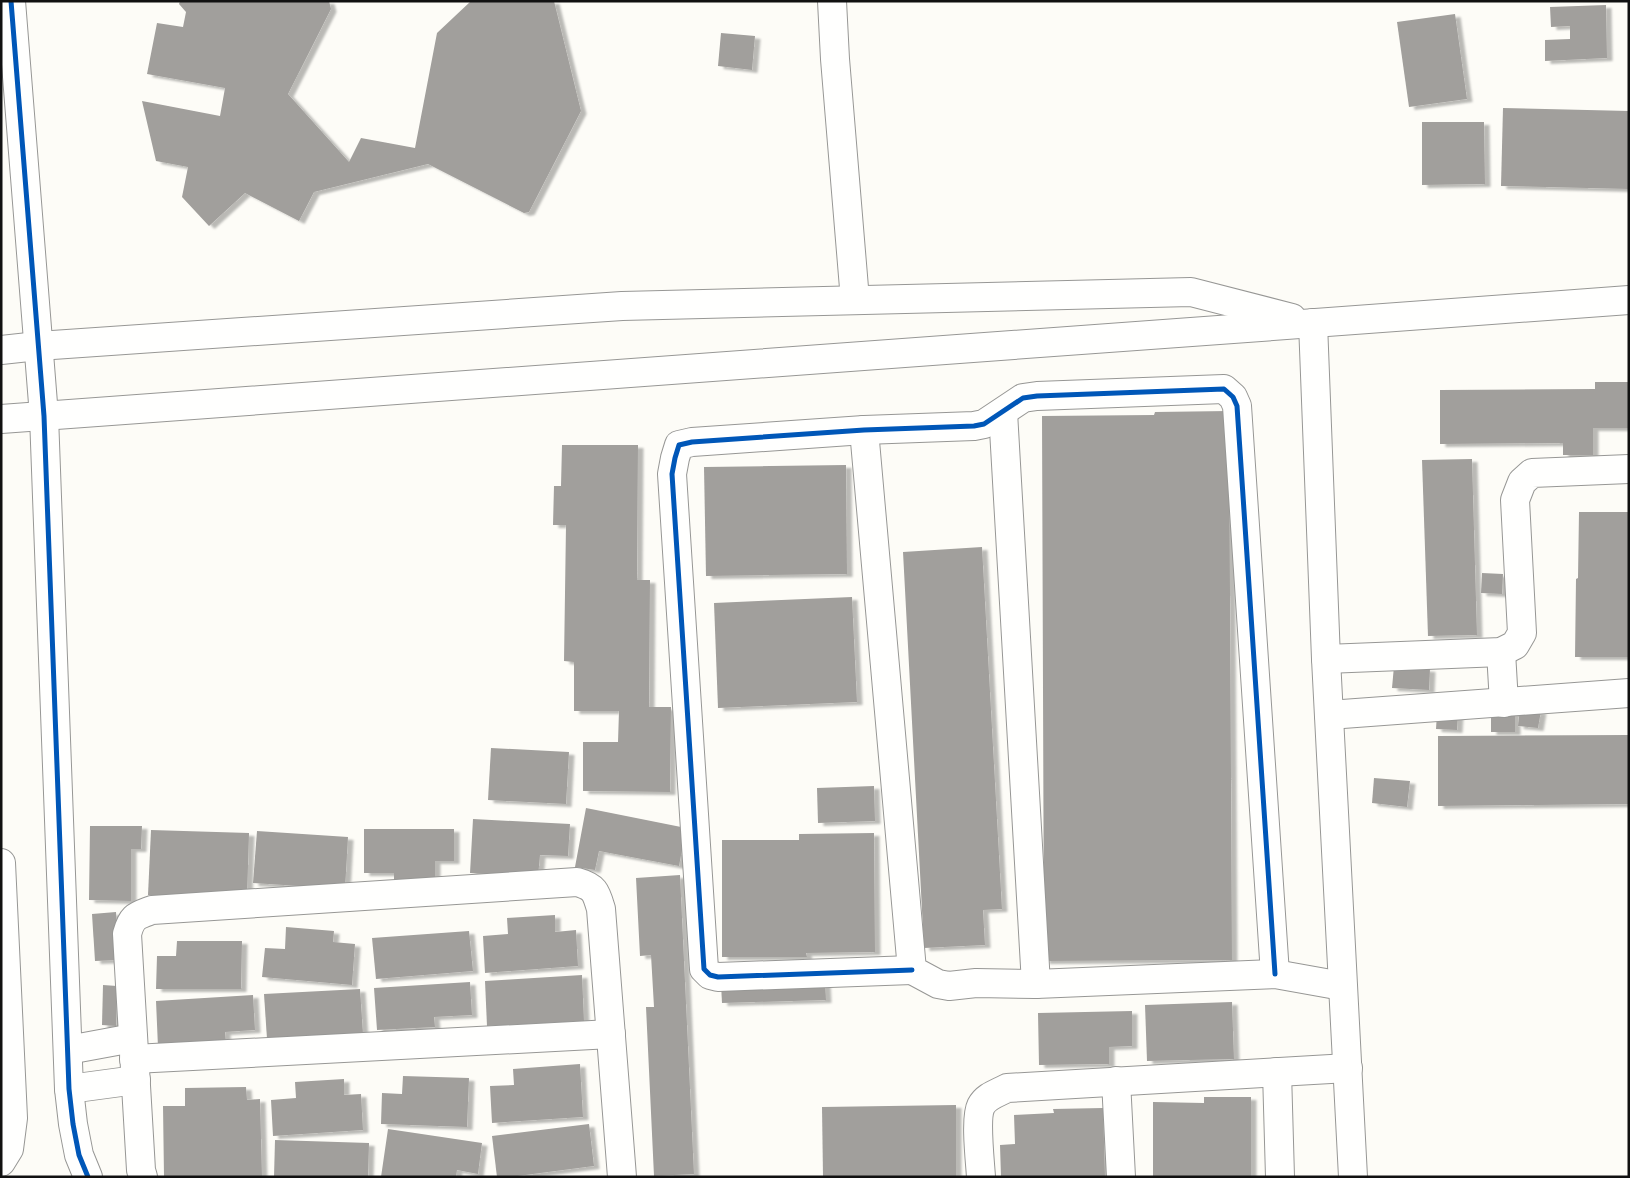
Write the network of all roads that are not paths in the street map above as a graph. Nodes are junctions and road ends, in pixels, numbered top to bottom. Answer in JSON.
{"nodes":[{"id":1,"x":11,"y":1,"type":"edge"},
{"id":2,"x":832,"y":1,"type":"edge"},
{"id":3,"x":855,"y":300,"type":"junction"},
{"id":4,"x":1629,"y":300,"type":"edge"},
{"id":5,"x":1313,"y":324,"type":"junction"},
{"id":6,"x":38,"y":346,"type":"junction"},
{"id":7,"x":1,"y":350,"type":"edge"},
{"id":8,"x":1004,"y":412,"type":"junction"},
{"id":9,"x":44,"y":416,"type":"junction"},
{"id":10,"x":1,"y":419,"type":"edge"},
{"id":11,"x":864,"y":430,"type":"junction"},
{"id":12,"x":1629,"y":469,"type":"edge"},
{"id":13,"x":1501,"y":652,"type":"junction"},
{"id":14,"x":1326,"y":659,"type":"junction"},
{"id":15,"x":1629,"y":693,"type":"edge"},
{"id":16,"x":1504,"y":703,"type":"junction"},
{"id":17,"x":1329,"y":715,"type":"junction"},
{"id":18,"x":1,"y":863,"type":"edge"},
{"id":19,"x":912,"y":970,"type":"junction"},
{"id":20,"x":1275,"y":974,"type":"junction"},
{"id":21,"x":1036,"y":984,"type":"junction"},
{"id":22,"x":1342,"y":986,"type":"junction"},
{"id":23,"x":611,"y":1034,"type":"junction"},
{"id":24,"x":68,"y":1050,"type":"junction"},
{"id":25,"x":134,"y":1059,"type":"junction"},
{"id":26,"x":1348,"y":1068,"type":"junction"},
{"id":27,"x":1277,"y":1072,"type":"junction"},
{"id":28,"x":1116,"y":1082,"type":"junction"},
{"id":29,"x":69,"y":1089,"type":"junction"},
{"id":30,"x":1,"y":1162,"type":"edge"},
{"id":31,"x":88,"y":1177,"type":"edge"},
{"id":32,"x":143,"y":1177,"type":"edge"},
{"id":33,"x":622,"y":1177,"type":"edge"},
{"id":34,"x":981,"y":1177,"type":"edge"},
{"id":35,"x":1120,"y":1177,"type":"edge"},
{"id":36,"x":1280,"y":1177,"type":"edge"},
{"id":37,"x":1353,"y":1177,"type":"edge"}],
"edges":[{"from":1,"to":6,"type":"street"},
{"from":2,"to":3,"type":"street"},
{"from":3,"to":5,"type":"street"},
{"from":3,"to":6,"type":"street"},
{"from":4,"to":5,"type":"street"},
{"from":5,"to":9,"type":"street"},
{"from":5,"to":14,"type":"street"},
{"from":6,"to":7,"type":"street"},
{"from":6,"to":9,"type":"street"},
{"from":8,"to":11,"type":"street"},
{"from":8,"to":20,"type":"street"},
{"from":8,"to":21,"type":"street"},
{"from":9,"to":10,"type":"street"},
{"from":9,"to":24,"type":"street"},
{"from":11,"to":19,"type":"street"},
{"from":11,"to":19,"type":"street"},
{"from":12,"to":13,"type":"street"},
{"from":13,"to":14,"type":"street"},
{"from":13,"to":16,"type":"street"},
{"from":14,"to":17,"type":"street"},
{"from":15,"to":16,"type":"street"},
{"from":16,"to":17,"type":"street"},
{"from":17,"to":22,"type":"street"},
{"from":18,"to":30,"type":"street"},
{"from":19,"to":21,"type":"street"},
{"from":20,"to":21,"type":"street"},
{"from":20,"to":22,"type":"street"},
{"from":22,"to":26,"type":"street"},
{"from":23,"to":25,"type":"street"},
{"from":23,"to":25,"type":"street"},
{"from":23,"to":33,"type":"street"},
{"from":24,"to":25,"type":"street"},
{"from":24,"to":29,"type":"street"},
{"from":25,"to":29,"type":"street"},
{"from":25,"to":32,"type":"street"},
{"from":26,"to":27,"type":"street"},
{"from":26,"to":37,"type":"street"},
{"from":27,"to":28,"type":"street"},
{"from":27,"to":36,"type":"street"},
{"from":28,"to":34,"type":"street"},
{"from":28,"to":35,"type":"street"},
{"from":29,"to":31,"type":"street"}]}
